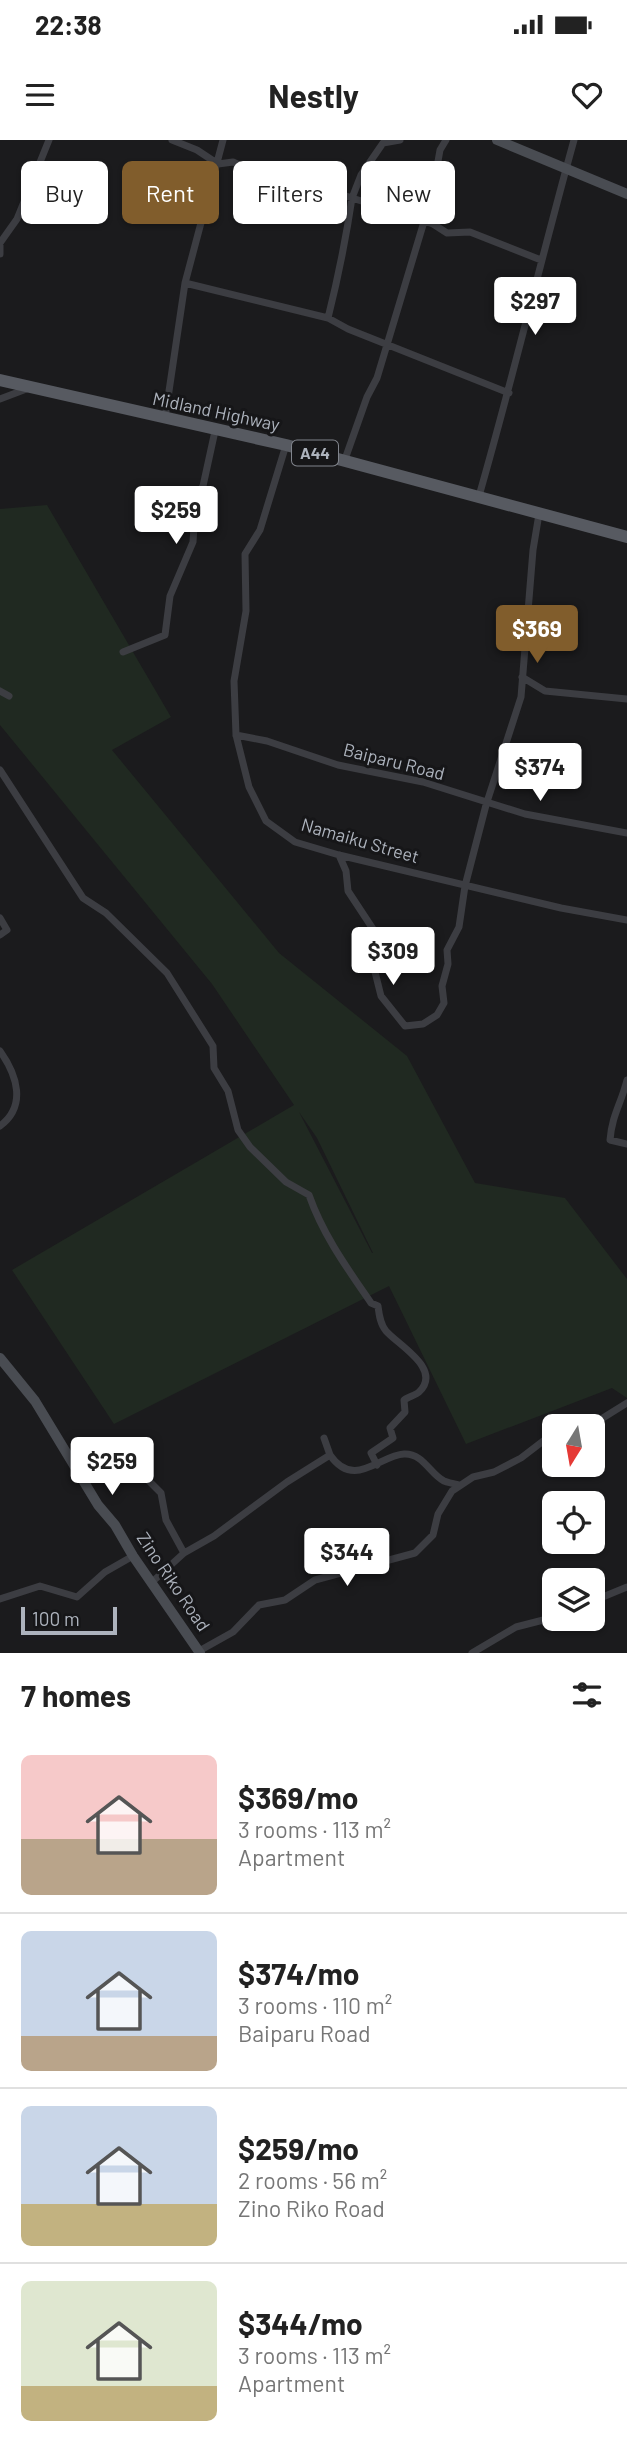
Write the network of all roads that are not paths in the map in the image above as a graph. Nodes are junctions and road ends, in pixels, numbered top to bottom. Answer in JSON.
{"nodes":[{"id":1,"x":49,"y":140,"type":"edge"},
{"id":2,"x":172,"y":140,"type":"edge"},
{"id":3,"x":223,"y":140,"type":"edge"},
{"id":4,"x":400,"y":140,"type":"edge"},
{"id":5,"x":446,"y":140,"type":"edge"},
{"id":6,"x":497,"y":140,"type":"edge"},
{"id":7,"x":574,"y":140,"type":"edge"},
{"id":8,"x":214,"y":161,"type":"edge"},
{"id":9,"x":219,"y":161,"type":"edge"},
{"id":10,"x":438,"y":161,"type":"edge"},
{"id":11,"x":219,"y":164,"type":"edge"},
{"id":12,"x":566,"y":170,"type":"junction"},
{"id":13,"x":627,"y":194,"type":"edge"},
{"id":14,"x":352,"y":198,"type":"junction"},
{"id":15,"x":361,"y":201,"type":"edge"},
{"id":16,"x":201,"y":224,"type":"edge"},
{"id":17,"x":422,"y":224,"type":"edge"},
{"id":18,"x":430,"y":224,"type":"edge"},
{"id":19,"x":0,"y":254,"type":"edge"},
{"id":20,"x":541,"y":260,"type":"junction"},
{"id":21,"x":185,"y":283,"type":"junction"},
{"id":22,"x":328,"y":318,"type":"junction"},
{"id":23,"x":386,"y":343,"type":"junction"},
{"id":24,"x":0,"y":380,"type":"edge"},
{"id":25,"x":30,"y":388,"type":"junction"},
{"id":26,"x":509,"y":393,"type":"junction"},
{"id":27,"x":0,"y":399,"type":"edge"},
{"id":28,"x":165,"y":419,"type":"junction"},
{"id":29,"x":215,"y":431,"type":"junction"},
{"id":30,"x":286,"y":445,"type":"junction"},
{"id":31,"x":344,"y":462,"type":"junction"},
{"id":32,"x":479,"y":496,"type":"junction"},
{"id":33,"x":539,"y":514,"type":"junction"},
{"id":34,"x":627,"y":537,"type":"edge"},
{"id":35,"x":123,"y":652,"type":"dead end"},
{"id":36,"x":522,"y":677,"type":"junction"},
{"id":37,"x":0,"y":691,"type":"edge"},
{"id":38,"x":9,"y":696,"type":"dead end"},
{"id":39,"x":627,"y":699,"type":"edge"},
{"id":40,"x":236,"y":735,"type":"junction"},
{"id":41,"x":0,"y":770,"type":"edge"},
{"id":42,"x":486,"y":804,"type":"junction"},
{"id":43,"x":627,"y":834,"type":"edge"},
{"id":44,"x":339,"y":855,"type":"junction"},
{"id":45,"x":465,"y":886,"type":"junction"},
{"id":46,"x":0,"y":918,"type":"edge"},
{"id":47,"x":627,"y":920,"type":"edge"},
{"id":48,"x":0,"y":935,"type":"edge"},
{"id":49,"x":0,"y":1051,"type":"edge"},
{"id":50,"x":627,"y":1080,"type":"edge"},
{"id":51,"x":0,"y":1126,"type":"edge"},
{"id":52,"x":627,"y":1144,"type":"edge"},
{"id":53,"x":1,"y":1362,"type":"edge"},
{"id":54,"x":627,"y":1404,"type":"edge"},
{"id":55,"x":606,"y":1416,"type":"edge"},
{"id":56,"x":324,"y":1438,"type":"dead end"},
{"id":57,"x":542,"y":1441,"type":"edge"},
{"id":58,"x":330,"y":1455,"type":"junction"},
{"id":59,"x":377,"y":1465,"type":"junction"},
{"id":60,"x":145,"y":1477,"type":"dead end"},
{"id":61,"x":460,"y":1485,"type":"junction"},
{"id":62,"x":184,"y":1553,"type":"junction"},
{"id":63,"x":132,"y":1556,"type":"junction"},
{"id":64,"x":151,"y":1583,"type":"junction"},
{"id":65,"x":627,"y":1587,"type":"edge"},
{"id":66,"x":605,"y":1596,"type":"edge"},
{"id":67,"x":0,"y":1599,"type":"edge"},
{"id":68,"x":542,"y":1620,"type":"edge"},
{"id":69,"x":199,"y":1652,"type":"edge"},
{"id":70,"x":472,"y":1653,"type":"edge"}],
"edges":[{"from":1,"to":19,"type":"street"},
{"from":2,"to":8,"type":"street"},
{"from":3,"to":9,"type":"street"},
{"from":4,"to":14,"type":"street"},
{"from":5,"to":10,"type":"street"},
{"from":6,"to":12,"type":"street"},
{"from":7,"to":12,"type":"street"},
{"from":11,"to":14,"type":"street"},
{"from":12,"to":13,"type":"street"},
{"from":12,"to":20,"type":"street"},
{"from":14,"to":15,"type":"street"},
{"from":14,"to":22,"type":"street"},
{"from":16,"to":21,"type":"street"},
{"from":17,"to":23,"type":"street"},
{"from":18,"to":20,"type":"street"},
{"from":20,"to":26,"type":"street"},
{"from":21,"to":22,"type":"street"},
{"from":21,"to":28,"type":"street"},
{"from":22,"to":23,"type":"street"},
{"from":23,"to":26,"type":"street"},
{"from":23,"to":31,"type":"street"},
{"from":24,"to":25,"type":"main road","name":"Midland Highway","number":"A44"},
{"from":25,"to":27,"type":"street"},
{"from":25,"to":28,"type":"main road","name":"Midland Highway","number":"A44"},
{"from":26,"to":32,"type":"street"},
{"from":28,"to":29,"type":"main road","name":"Midland Highway","number":"A44"},
{"from":29,"to":30,"type":"main road","name":"Midland Highway","number":"A44"},
{"from":29,"to":35,"type":"street"},
{"from":30,"to":31,"type":"main road","name":"Midland Highway","number":"A44"},
{"from":30,"to":40,"type":"street","name":"Namaiku Street"},
{"from":31,"to":32,"type":"main road","name":"Midland Highway","number":"A44"},
{"from":32,"to":33,"type":"main road","name":"Midland Highway","number":"A44"},
{"from":33,"to":34,"type":"main road","name":"Midland Highway","number":"A44"},
{"from":33,"to":36,"type":"street"},
{"from":36,"to":39,"type":"street"},
{"from":36,"to":42,"type":"street"},
{"from":37,"to":38,"type":"street"},
{"from":40,"to":42,"type":"street","name":"Baiparu Road"},
{"from":40,"to":44,"type":"street","name":"Namaiku Street"},
{"from":41,"to":59,"type":"street"},
{"from":42,"to":43,"type":"street","name":"Baiparu Road"},
{"from":42,"to":45,"type":"street"},
{"from":44,"to":45,"type":"street","name":"Namaiku Street"},
{"from":44,"to":45,"type":"street"},
{"from":45,"to":47,"type":"street","name":"Namaiku Street"},
{"from":46,"to":48,"type":"street"},
{"from":49,"to":51,"type":"street"},
{"from":50,"to":52,"type":"street"},
{"from":53,"to":63,"type":"street","name":"Zino Riko Road"},
{"from":54,"to":55,"type":"street"},
{"from":56,"to":58,"type":"street"},
{"from":57,"to":61,"type":"street"},
{"from":58,"to":59,"type":"street"},
{"from":58,"to":62,"type":"street"},
{"from":59,"to":61,"type":"street"},
{"from":60,"to":62,"type":"street"},
{"from":61,"to":69,"type":"street"},
{"from":62,"to":64,"type":"street"},
{"from":63,"to":64,"type":"street","name":"Zino Riko Road"},
{"from":63,"to":67,"type":"street"},
{"from":64,"to":69,"type":"street","name":"Zino Riko Road"},
{"from":65,"to":66,"type":"street"},
{"from":68,"to":70,"type":"street"}]}
